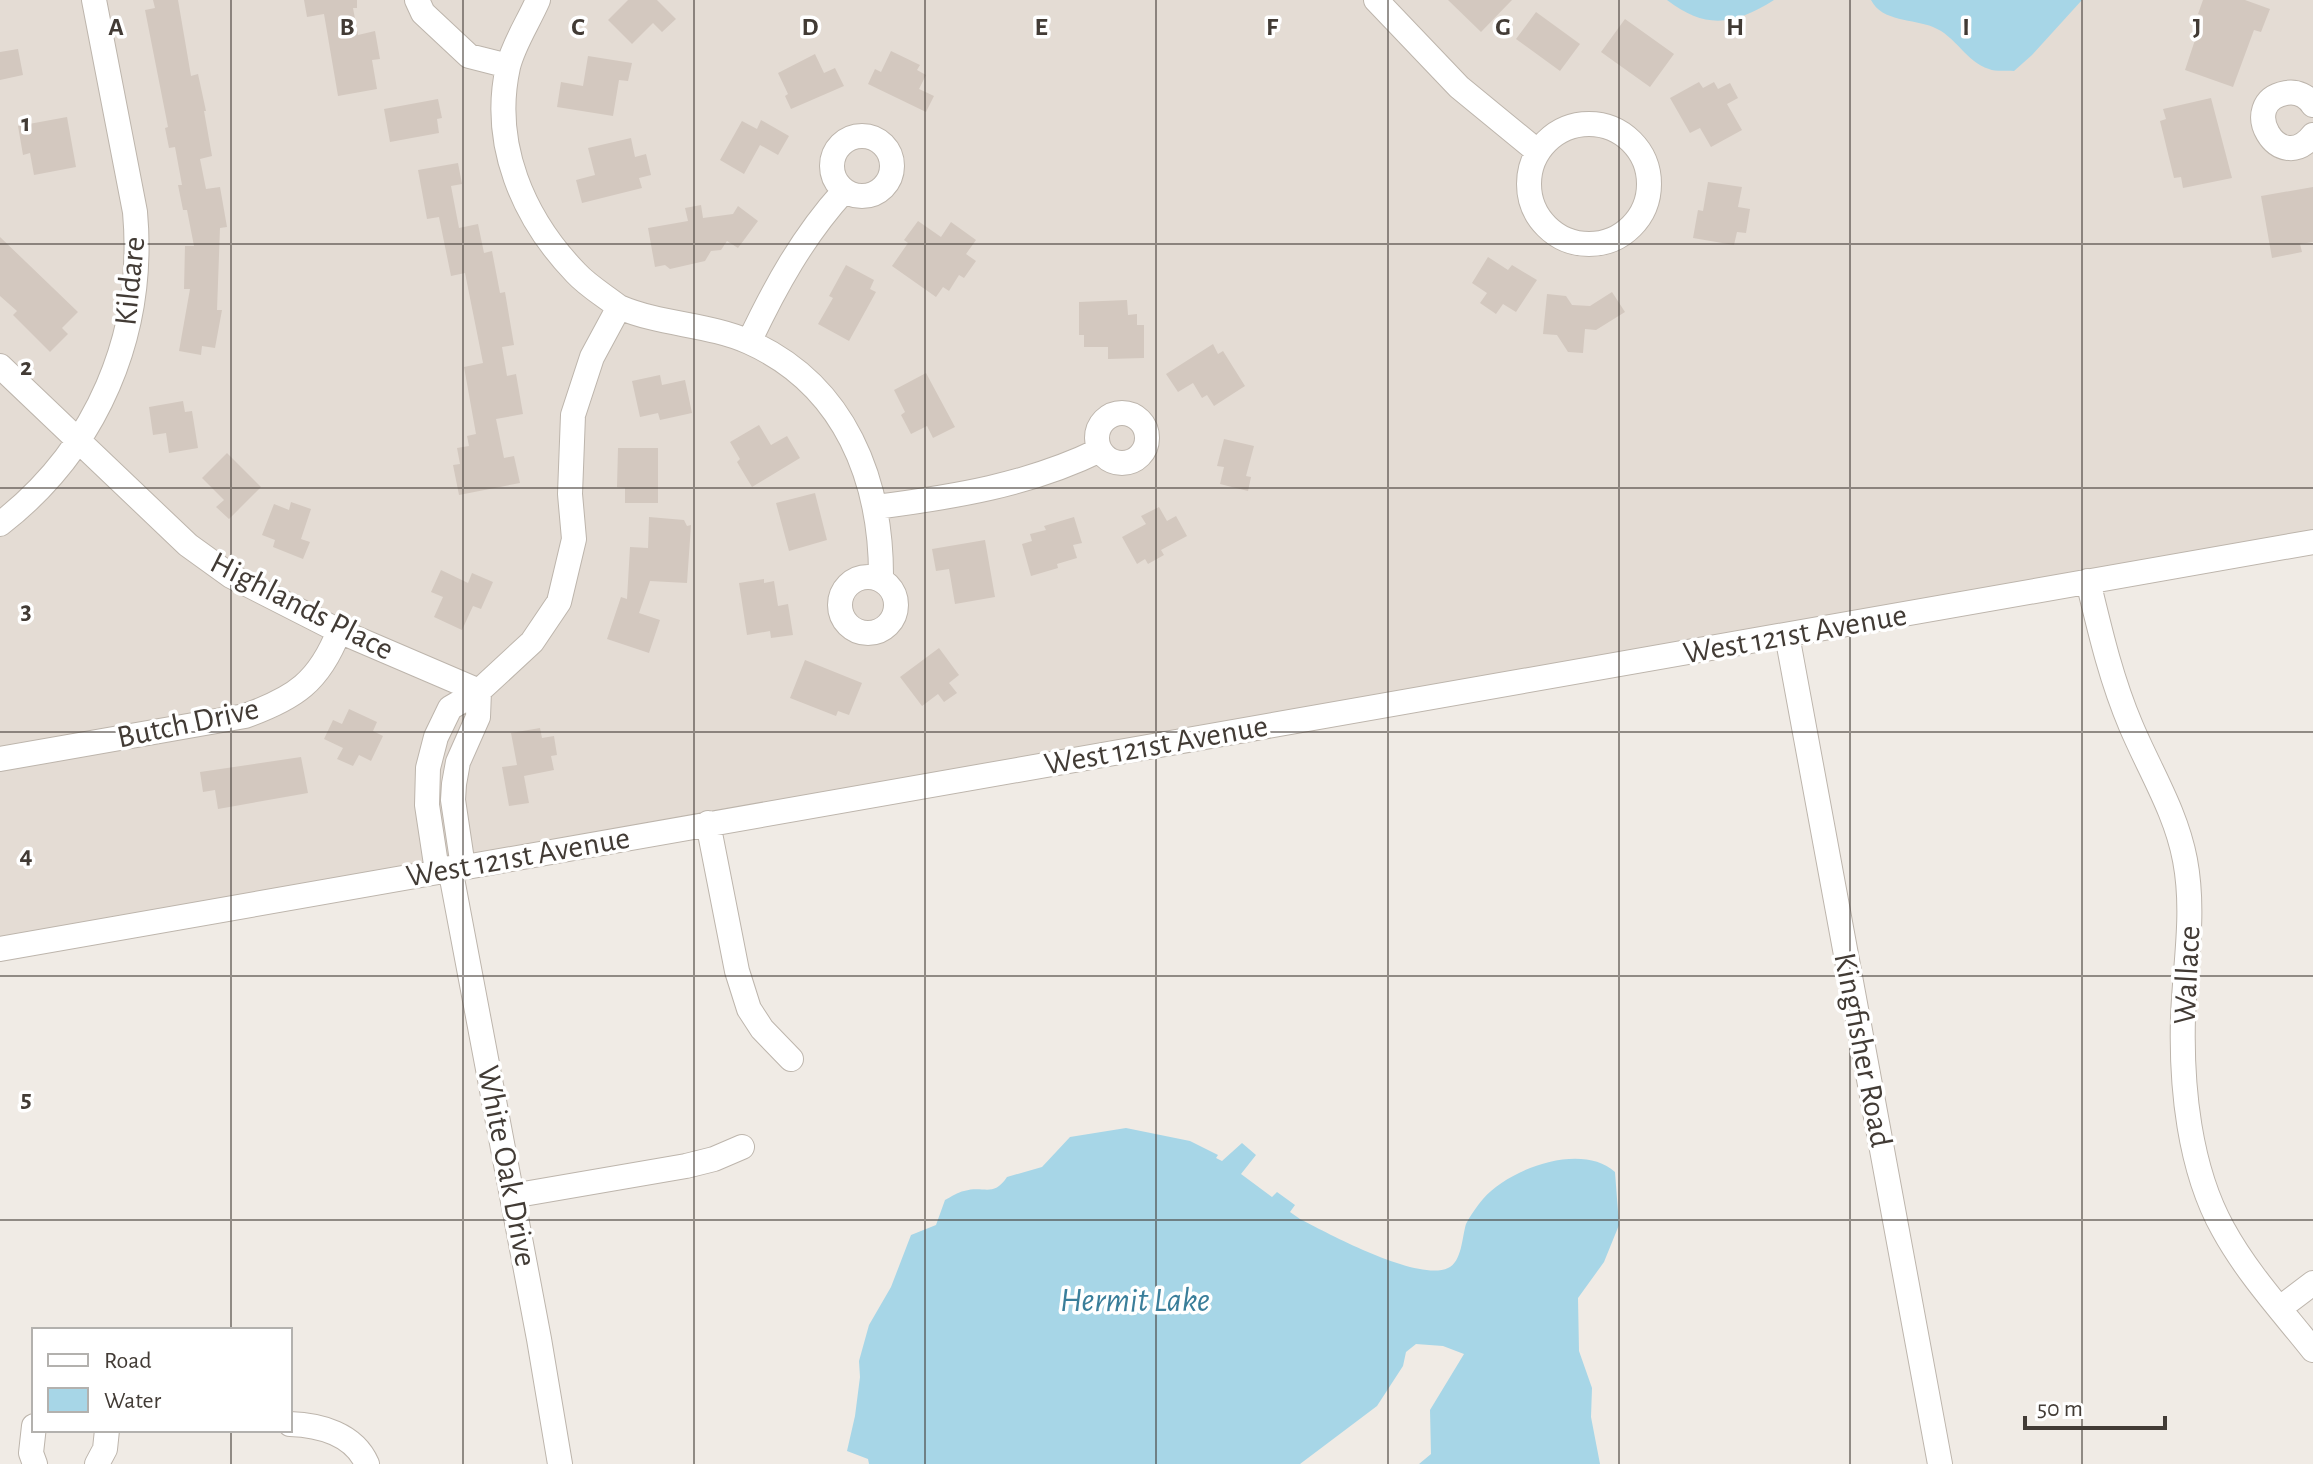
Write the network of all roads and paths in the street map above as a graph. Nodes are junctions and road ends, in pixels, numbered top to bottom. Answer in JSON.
{"nodes":[{"id":1,"x":94,"y":0,"type":"edge"},
{"id":2,"x":417,"y":0,"type":"edge"},
{"id":3,"x":538,"y":0,"type":"edge"},
{"id":4,"x":1376,"y":0,"type":"edge"},
{"id":5,"x":508,"y":66,"type":"junction"},
{"id":6,"x":2313,"y":73,"type":"edge"},
{"id":7,"x":2308,"y":100,"type":"edge"},
{"id":8,"x":2313,"y":135,"type":"edge"},
{"id":9,"x":1537,"y":151,"type":"junction"},
{"id":10,"x":844,"y":191,"type":"dead end"},
{"id":11,"x":619,"y":307,"type":"junction"},
{"id":12,"x":749,"y":342,"type":"junction"},
{"id":13,"x":0,"y":366,"type":"edge"},
{"id":14,"x":80,"y":441,"type":"junction"},
{"id":15,"x":1100,"y":450,"type":"dead end"},
{"id":16,"x":876,"y":507,"type":"junction"},
{"id":17,"x":0,"y":524,"type":"edge"},
{"id":18,"x":2313,"y":542,"type":"edge"},
{"id":19,"x":881,"y":580,"type":"dead end"},
{"id":20,"x":2088,"y":581,"type":"junction"},
{"id":21,"x":339,"y":631,"type":"junction"},
{"id":22,"x":1787,"y":635,"type":"junction"},
{"id":23,"x":479,"y":691,"type":"junction"},
{"id":24,"x":0,"y":759,"type":"edge"},
{"id":25,"x":708,"y":823,"type":"junction"},
{"id":26,"x":450,"y":869,"type":"junction"},
{"id":27,"x":0,"y":949,"type":"edge"},
{"id":28,"x":791,"y":1059,"type":"dead end"},
{"id":29,"x":742,"y":1147,"type":"dead end"},
{"id":30,"x":512,"y":1196,"type":"junction"},
{"id":31,"x":2313,"y":1283,"type":"edge"},
{"id":32,"x":2280,"y":1308,"type":"junction"},
{"id":33,"x":2313,"y":1350,"type":"edge"},
{"id":34,"x":292,"y":1424,"type":"edge"},
{"id":35,"x":33,"y":1432,"type":"edge"},
{"id":36,"x":107,"y":1432,"type":"edge"},
{"id":37,"x":35,"y":1464,"type":"edge"},
{"id":38,"x":97,"y":1464,"type":"edge"},
{"id":39,"x":367,"y":1464,"type":"edge"},
{"id":40,"x":560,"y":1464,"type":"edge"},
{"id":41,"x":1940,"y":1464,"type":"edge"}],
"edges":[{"from":1,"to":14,"type":"street","name":"Kildare"},
{"from":2,"to":5,"type":"street"},
{"from":3,"to":5,"type":"street"},
{"from":4,"to":9,"type":"street"},
{"from":5,"to":11,"type":"street"},
{"from":6,"to":7,"type":"street"},
{"from":7,"to":8,"type":"street"},
{"from":9,"to":9,"type":"street"},
{"from":10,"to":12,"type":"street"},
{"from":11,"to":12,"type":"street"},
{"from":11,"to":23,"type":"street"},
{"from":12,"to":16,"type":"street"},
{"from":13,"to":14,"type":"street","name":"Highlands Place"},
{"from":14,"to":17,"type":"street","name":"Kildare"},
{"from":14,"to":21,"type":"street","name":"Highlands Place"},
{"from":15,"to":16,"type":"street"},
{"from":16,"to":19,"type":"street"},
{"from":18,"to":20,"type":"street","name":"West 121st Avenue"},
{"from":20,"to":22,"type":"street","name":"West 121st Avenue"},
{"from":20,"to":32,"type":"street","name":"Wallace"},
{"from":21,"to":23,"type":"street","name":"Highlands Place"},
{"from":21,"to":24,"type":"street","name":"Butch Drive"},
{"from":22,"to":25,"type":"street","name":"West 121st Avenue"},
{"from":22,"to":41,"type":"street","name":"Kingfisher Road"},
{"from":23,"to":26,"type":"street","name":"White Oak Drive"},
{"from":25,"to":26,"type":"street","name":"West 121st Avenue"},
{"from":25,"to":28,"type":"street"},
{"from":26,"to":27,"type":"street","name":"West 121st Avenue"},
{"from":26,"to":30,"type":"street","name":"White Oak Drive"},
{"from":29,"to":30,"type":"street"},
{"from":30,"to":40,"type":"street","name":"White Oak Drive"},
{"from":31,"to":32,"type":"street"},
{"from":32,"to":33,"type":"street","name":"Wallace"},
{"from":34,"to":39,"type":"street"},
{"from":35,"to":37,"type":"street"},
{"from":36,"to":38,"type":"street"}]}
